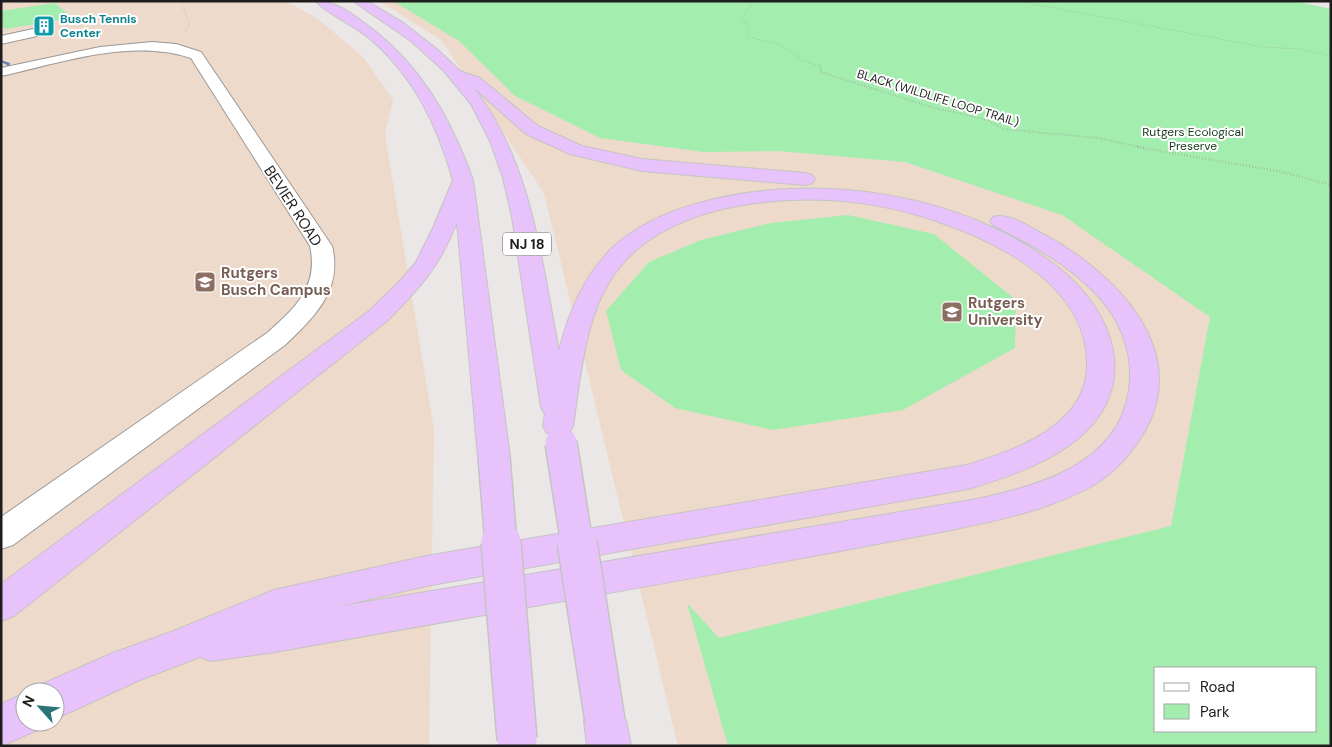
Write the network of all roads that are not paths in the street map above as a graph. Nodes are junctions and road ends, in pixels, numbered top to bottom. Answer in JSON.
{"nodes":[{"id":1,"x":321,"y":1,"type":"edge"},
{"id":2,"x":358,"y":1,"type":"edge"},
{"id":3,"x":42,"y":31,"type":"dead end"},
{"id":4,"x":1,"y":40,"type":"edge"},
{"id":5,"x":1,"y":72,"type":"edge"},
{"id":6,"x":457,"y":76,"type":"junction"},
{"id":7,"x":463,"y":180,"type":"junction"},
{"id":8,"x":560,"y":435,"type":"junction"},
{"id":9,"x":1,"y":535,"type":"edge"},
{"id":10,"x":1,"y":604,"type":"edge"},
{"id":11,"x":180,"y":647,"type":"junction"},
{"id":12,"x":65,"y":695,"type":"edge"},
{"id":13,"x":15,"y":719,"type":"edge"},
{"id":14,"x":1,"y":726,"type":"edge"},
{"id":15,"x":607,"y":733,"type":"edge"},
{"id":16,"x":517,"y":743,"type":"edge"}],
"edges":[{"from":1,"to":7,"type":"highway"},
{"from":2,"to":6,"type":"highway","number":"NJ 18"},
{"from":3,"to":4,"type":"street"},
{"from":5,"to":9,"type":"street","name":"BEVIER ROAD"},
{"from":6,"to":8,"type":"highway","number":"NJ 18"},
{"from":6,"to":11,"type":"highway"},
{"from":7,"to":10,"type":"highway"},
{"from":7,"to":16,"type":"highway","bridge":true},
{"from":8,"to":11,"type":"highway"},
{"from":8,"to":15,"type":"highway","number":"NJ 18","bridge":true},
{"from":11,"to":12,"type":"highway"},
{"from":13,"to":14,"type":"highway"}]}
